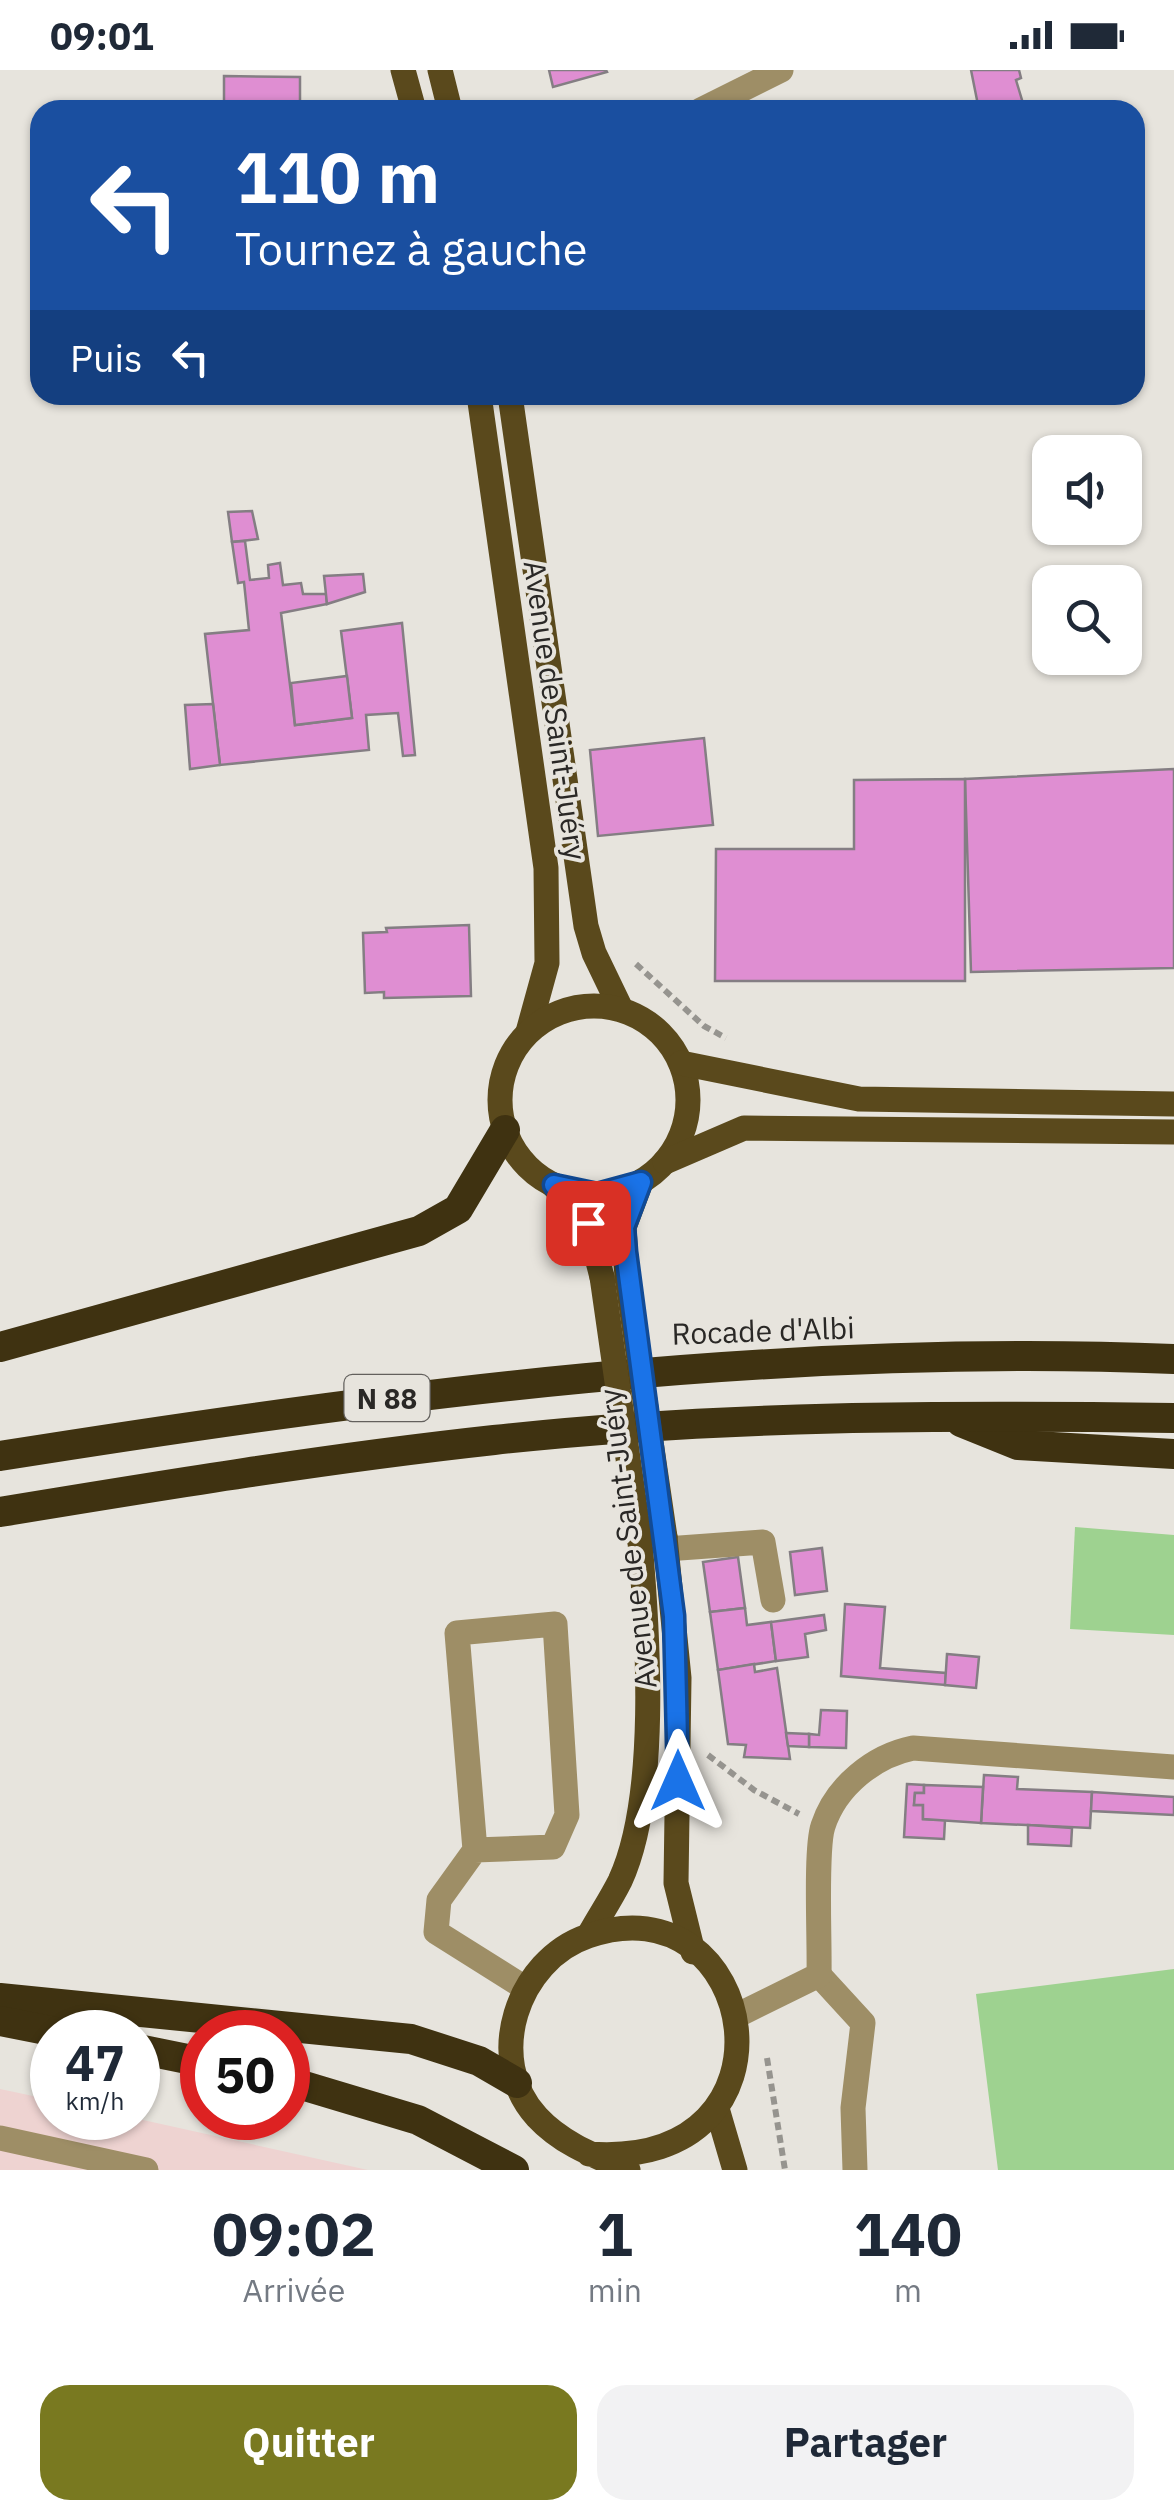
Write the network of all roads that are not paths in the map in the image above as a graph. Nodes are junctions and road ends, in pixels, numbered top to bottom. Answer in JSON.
{"nodes":[{"id":1,"x":404,"y":70,"type":"edge"},
{"id":2,"x":440,"y":70,"type":"edge"},
{"id":3,"x":782,"y":70,"type":"edge"},
{"id":4,"x":412,"y":100,"type":"edge"},
{"id":5,"x":448,"y":100,"type":"edge"},
{"id":6,"x":721,"y":100,"type":"edge"},
{"id":7,"x":480,"y":405,"type":"edge"},
{"id":8,"x":511,"y":405,"type":"edge"},
{"id":9,"x":621,"y":1009,"type":"junction"},
{"id":10,"x":528,"y":1032,"type":"junction"},
{"id":11,"x":682,"y":1063,"type":"junction"},
{"id":12,"x":1174,"y":1104,"type":"edge"},
{"id":13,"x":505,"y":1130,"type":"junction"},
{"id":14,"x":1174,"y":1132,"type":"edge"},
{"id":15,"x":665,"y":1162,"type":"junction"},
{"id":16,"x":641,"y":1182,"type":"junction"},
{"id":17,"x":554,"y":1185,"type":"junction"},
{"id":18,"x":614,"y":1278,"type":"junction"},
{"id":19,"x":0,"y":1347,"type":"edge"},
{"id":20,"x":1174,"y":1358,"type":"edge"},
{"id":21,"x":944,"y":1415,"type":"junction"},
{"id":22,"x":1174,"y":1418,"type":"edge"},
{"id":23,"x":1174,"y":1454,"type":"edge"},
{"id":24,"x":0,"y":1456,"type":"edge"},
{"id":25,"x":0,"y":1512,"type":"edge"},
{"id":26,"x":657,"y":1543,"type":"junction"},
{"id":27,"x":773,"y":1600,"type":"dead end"},
{"id":28,"x":1174,"y":1767,"type":"edge"},
{"id":29,"x":476,"y":1850,"type":"junction"},
{"id":30,"x":589,"y":1935,"type":"junction"},
{"id":31,"x":693,"y":1952,"type":"junction"},
{"id":32,"x":820,"y":1975,"type":"junction"},
{"id":33,"x":525,"y":1988,"type":"junction"},
{"id":34,"x":0,"y":1998,"type":"edge"},
{"id":35,"x":736,"y":2016,"type":"junction"},
{"id":36,"x":0,"y":2021,"type":"edge"},
{"id":37,"x":30,"y":2027,"type":"edge"},
{"id":38,"x":518,"y":2084,"type":"junction"},
{"id":39,"x":310,"y":2088,"type":"edge"},
{"id":40,"x":718,"y":2112,"type":"junction"},
{"id":41,"x":0,"y":2138,"type":"edge"},
{"id":42,"x":589,"y":2154,"type":"junction"},
{"id":43,"x":50,"y":2160,"type":"edge"},
{"id":44,"x":110,"y":2166,"type":"edge"},
{"id":45,"x":146,"y":2170,"type":"edge"},
{"id":46,"x":514,"y":2170,"type":"edge"},
{"id":47,"x":628,"y":2170,"type":"edge"},
{"id":48,"x":735,"y":2170,"type":"edge"},
{"id":49,"x":855,"y":2170,"type":"edge"}],
"edges":[{"from":1,"to":4,"type":"main road"},
{"from":2,"to":5,"type":"main road"},
{"from":3,"to":6,"type":"street"},
{"from":7,"to":10,"type":"main road","name":"Avenue de Saint-Juéry"},
{"from":8,"to":9,"type":"main road","name":"Avenue de Saint-Juéry"},
{"from":9,"to":10,"type":"main road"},
{"from":9,"to":11,"type":"main road"},
{"from":10,"to":13,"type":"main road"},
{"from":11,"to":12,"type":"main road"},
{"from":11,"to":15,"type":"main road"},
{"from":13,"to":17,"type":"main road"},
{"from":13,"to":19,"type":"highway"},
{"from":14,"to":15,"type":"main road"},
{"from":15,"to":16,"type":"main road"},
{"from":16,"to":17,"type":"main road"},
{"from":16,"to":18,"type":"main road","name":"Avenue de Saint-Juéry"},
{"from":17,"to":18,"type":"main road"},
{"from":18,"to":26,"type":"main road","name":"Avenue de Saint-Juéry","bridge":true},
{"from":20,"to":24,"type":"highway","name":"Rocade d'Albi","number":"N 88"},
{"from":21,"to":22,"type":"highway","number":"N 88"},
{"from":21,"to":23,"type":"highway"},
{"from":21,"to":25,"type":"highway","number":"N 88"},
{"from":26,"to":27,"type":"street"},
{"from":26,"to":30,"type":"main road"},
{"from":26,"to":31,"type":"main road","name":"Avenue de Saint-Juéry"},
{"from":28,"to":32,"type":"street"},
{"from":29,"to":29,"type":"street"},
{"from":29,"to":33,"type":"street"},
{"from":30,"to":31,"type":"main road"},
{"from":30,"to":33,"type":"main road"},
{"from":31,"to":35,"type":"main road"},
{"from":32,"to":35,"type":"street"},
{"from":32,"to":49,"type":"street"},
{"from":33,"to":38,"type":"main road"},
{"from":34,"to":38,"type":"highway"},
{"from":35,"to":40,"type":"main road"},
{"from":36,"to":37,"type":"highway"},
{"from":38,"to":42,"type":"main road"},
{"from":39,"to":46,"type":"highway"},
{"from":40,"to":42,"type":"main road"},
{"from":40,"to":48,"type":"main road"},
{"from":41,"to":43,"type":"street"},
{"from":42,"to":47,"type":"main road"},
{"from":43,"to":44,"type":"street"},
{"from":44,"to":45,"type":"street"}]}
